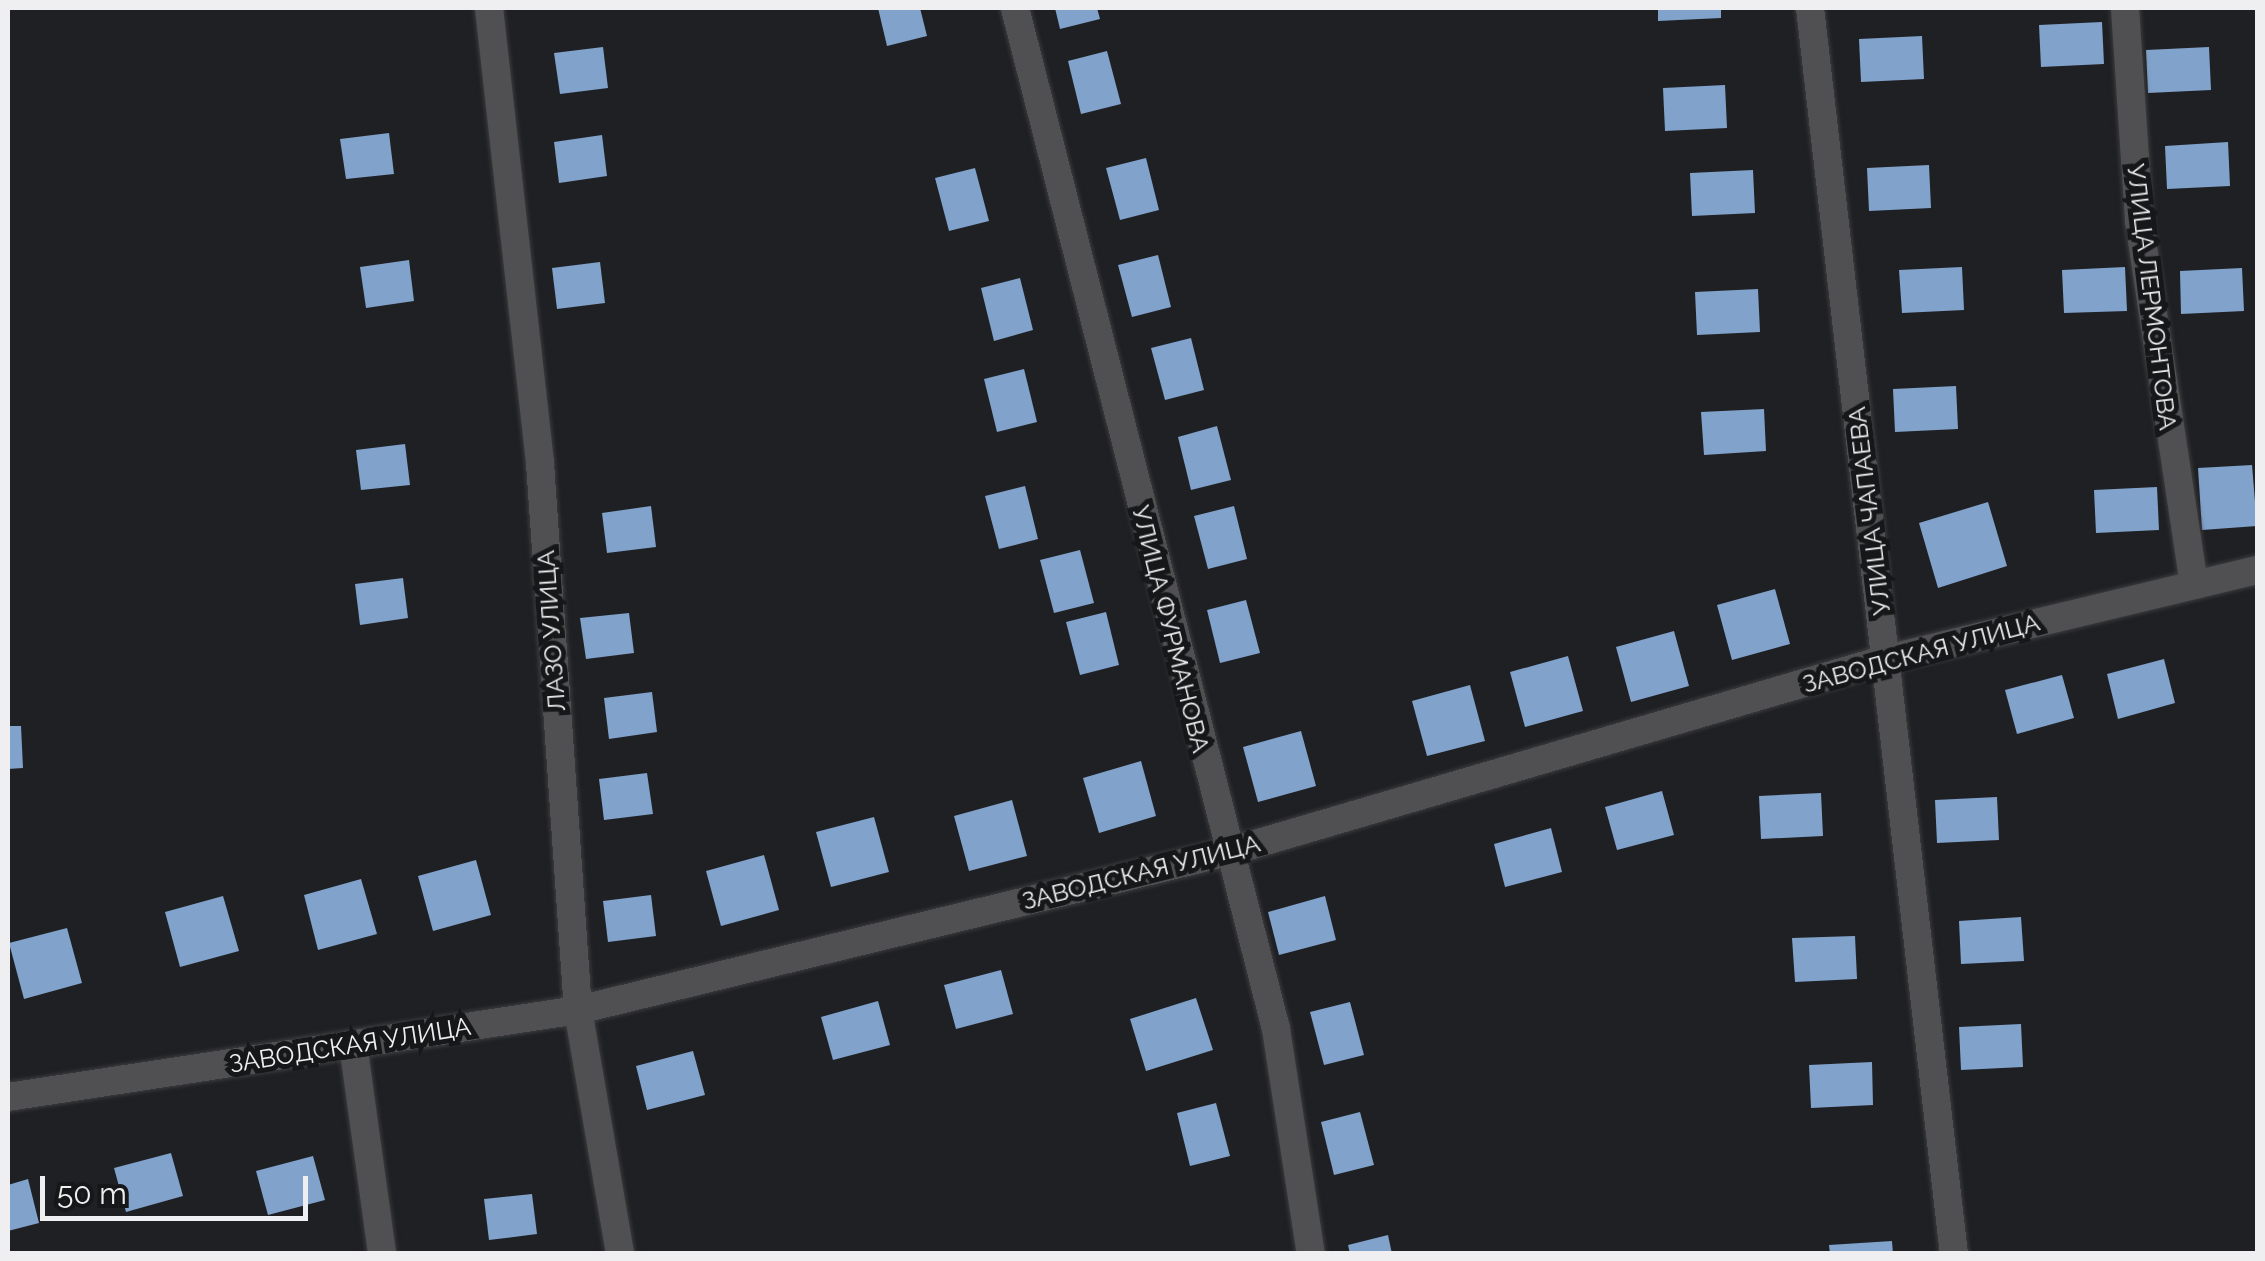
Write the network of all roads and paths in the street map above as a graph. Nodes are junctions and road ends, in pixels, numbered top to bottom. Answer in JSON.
{"nodes":[{"id":1,"x":489,"y":8,"type":"edge"},
{"id":2,"x":1015,"y":8,"type":"edge"},
{"id":3,"x":1810,"y":8,"type":"edge"},
{"id":4,"x":2125,"y":8,"type":"edge"},
{"id":5,"x":2258,"y":570,"type":"edge"},
{"id":6,"x":2194,"y":585,"type":"junction"},
{"id":7,"x":1886,"y":659,"type":"junction"},
{"id":8,"x":1228,"y":852,"type":"junction"},
{"id":9,"x":578,"y":1010,"type":"junction"},
{"id":10,"x":353,"y":1044,"type":"junction"},
{"id":11,"x":8,"y":1098,"type":"edge"},
{"id":12,"x":382,"y":1254,"type":"edge"},
{"id":13,"x":620,"y":1254,"type":"edge"},
{"id":14,"x":1311,"y":1254,"type":"edge"},
{"id":15,"x":1954,"y":1254,"type":"edge"}],
"edges":[{"from":1,"to":9,"type":"street","name":"ЛАЗО УЛИЦА"},
{"from":2,"to":8,"type":"street","name":"УЛИЦА ФУРМАНОВА"},
{"from":3,"to":7,"type":"street","name":"УЛИЦА ЧАПАЕВА"},
{"from":4,"to":6,"type":"street","name":"УЛИЦА ЛЕРМОНТОВА"},
{"from":5,"to":6,"type":"street","name":"ЗАВОДСКАЯ УЛИЦА"},
{"from":6,"to":7,"type":"street","name":"ЗАВОДСКАЯ УЛИЦА"},
{"from":7,"to":8,"type":"street","name":"ЗАВОДСКАЯ УЛИЦА"},
{"from":7,"to":15,"type":"street","name":"УЛИЦА ЧАПАЕВА"},
{"from":8,"to":9,"type":"street","name":"ЗАВОДСКАЯ УЛИЦА"},
{"from":8,"to":14,"type":"street","name":"УЛИЦА ФУРМАНОВА"},
{"from":9,"to":10,"type":"street","name":"ЗАВОДСКАЯ УЛИЦА"},
{"from":9,"to":13,"type":"street","name":"ЛАЗО УЛИЦА"},
{"from":10,"to":11,"type":"street","name":"ЗАВОДСКАЯ УЛИЦА"},
{"from":10,"to":12,"type":"street"}]}
